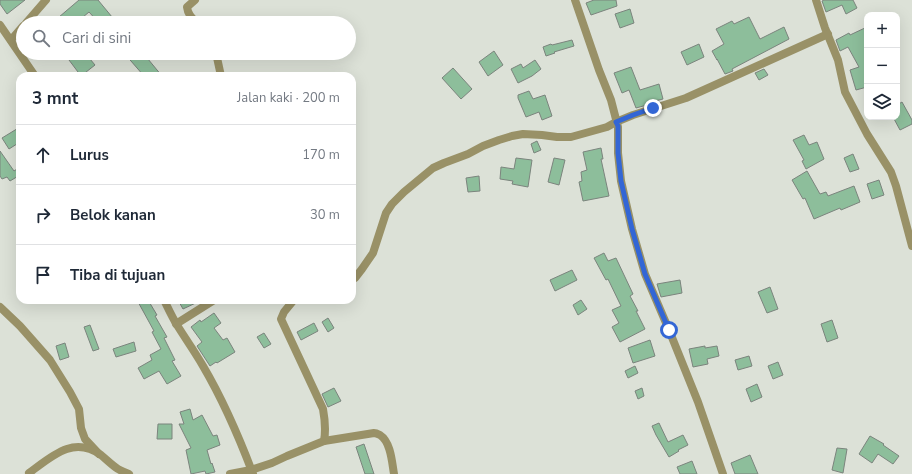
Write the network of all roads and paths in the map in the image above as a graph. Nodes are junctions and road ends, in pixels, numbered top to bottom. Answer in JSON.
{"nodes":[{"id":1,"x":46,"y":0,"type":"edge"},
{"id":2,"x":195,"y":0,"type":"edge"},
{"id":3,"x":575,"y":0,"type":"edge"},
{"id":4,"x":816,"y":0,"type":"edge"},
{"id":5,"x":32,"y":16,"type":"edge"},
{"id":6,"x":190,"y":16,"type":"edge"},
{"id":7,"x":0,"y":25,"type":"edge"},
{"id":8,"x":16,"y":34,"type":"edge"},
{"id":9,"x":828,"y":34,"type":"junction"},
{"id":10,"x":11,"y":40,"type":"junction"},
{"id":11,"x":16,"y":48,"type":"edge"},
{"id":12,"x":24,"y":60,"type":"edge"},
{"id":13,"x":218,"y":60,"type":"edge"},
{"id":14,"x":32,"y":72,"type":"edge"},
{"id":15,"x":220,"y":72,"type":"edge"},
{"id":16,"x":616,"y":122,"type":"junction"},
{"id":17,"x":912,"y":246,"type":"edge"},
{"id":18,"x":356,"y":277,"type":"edge"},
{"id":19,"x":166,"y":304,"type":"edge"},
{"id":20,"x":208,"y":304,"type":"edge"},
{"id":21,"x":291,"y":304,"type":"edge"},
{"id":22,"x":0,"y":307,"type":"edge"},
{"id":23,"x":176,"y":324,"type":"junction"},
{"id":24,"x":324,"y":441,"type":"junction"},
{"id":25,"x":99,"y":454,"type":"junction"},
{"id":26,"x":252,"y":472,"type":"edge"},
{"id":27,"x":29,"y":473,"type":"dead end"},
{"id":28,"x":129,"y":474,"type":"edge"},
{"id":29,"x":230,"y":474,"type":"edge"},
{"id":30,"x":394,"y":474,"type":"edge"},
{"id":31,"x":723,"y":474,"type":"edge"}],
"edges":[{"from":1,"to":5,"type":"street"},
{"from":2,"to":6,"type":"street"},
{"from":3,"to":16,"type":"street"},
{"from":4,"to":9,"type":"street"},
{"from":7,"to":10,"type":"street"},
{"from":8,"to":10,"type":"street"},
{"from":9,"to":16,"type":"street"},
{"from":9,"to":17,"type":"street"},
{"from":10,"to":11,"type":"street"},
{"from":12,"to":14,"type":"street"},
{"from":13,"to":15,"type":"street"},
{"from":16,"to":18,"type":"street"},
{"from":16,"to":31,"type":"street"},
{"from":19,"to":23,"type":"street"},
{"from":20,"to":23,"type":"street"},
{"from":21,"to":24,"type":"street"},
{"from":22,"to":25,"type":"street"},
{"from":23,"to":26,"type":"street"},
{"from":24,"to":26,"type":"street"},
{"from":24,"to":30,"type":"street"},
{"from":25,"to":27,"type":"street"},
{"from":25,"to":28,"type":"street"},
{"from":26,"to":29,"type":"street"}]}
